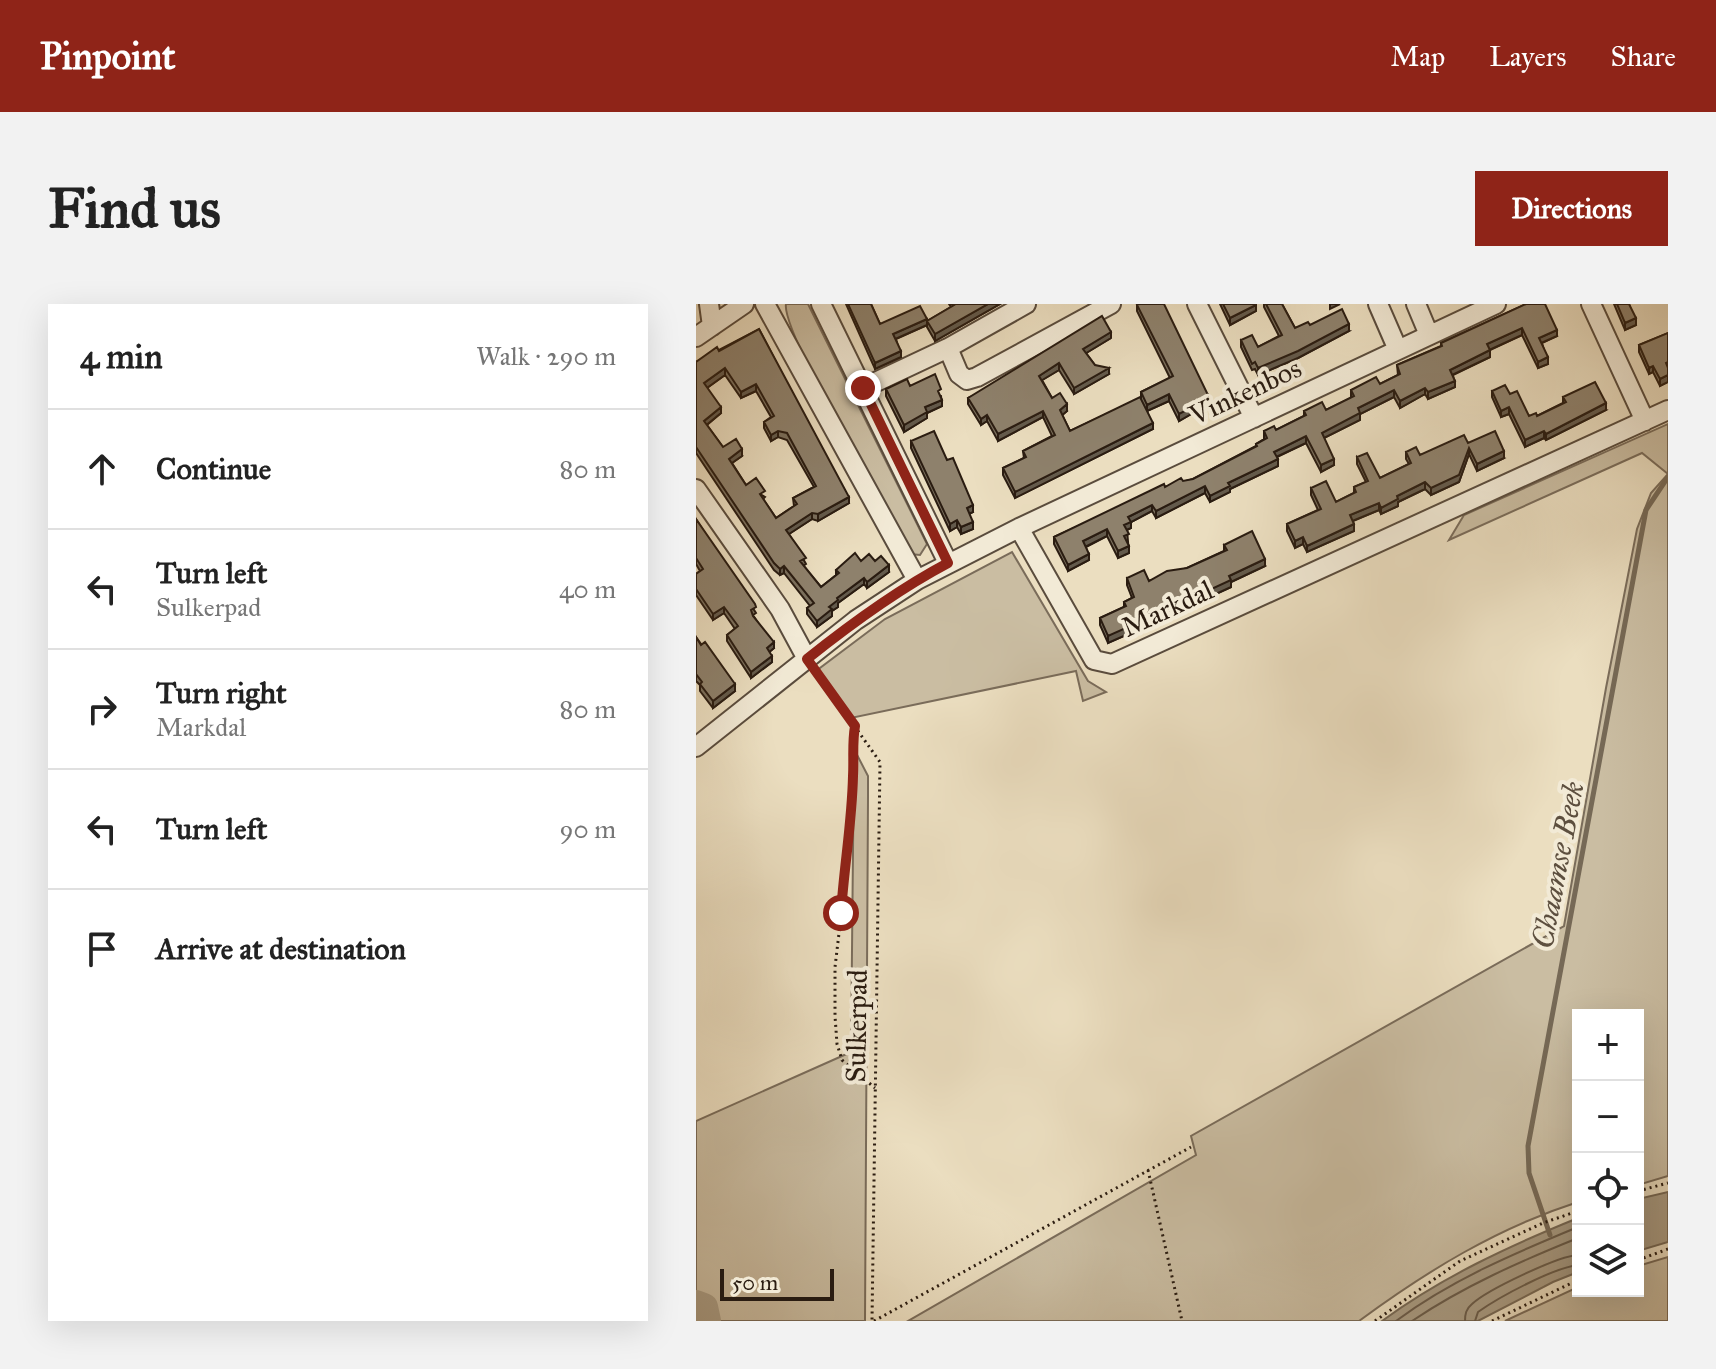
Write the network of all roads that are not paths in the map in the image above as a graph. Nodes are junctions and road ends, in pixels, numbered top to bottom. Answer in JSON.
{"nodes":[{"id":1,"x":709,"y":304,"type":"edge"},
{"id":2,"x":744,"y":304,"type":"edge"},
{"id":3,"x":765,"y":304,"type":"edge"},
{"id":4,"x":821,"y":304,"type":"edge"},
{"id":5,"x":1026,"y":304,"type":"edge"},
{"id":6,"x":1111,"y":304,"type":"edge"},
{"id":7,"x":1197,"y":304,"type":"edge"},
{"id":8,"x":1378,"y":304,"type":"edge"},
{"id":9,"x":1416,"y":304,"type":"edge"},
{"id":10,"x":1496,"y":304,"type":"edge"},
{"id":11,"x":1591,"y":304,"type":"edge"},
{"id":12,"x":1086,"y":309,"type":"edge"},
{"id":13,"x":712,"y":326,"type":"junction"},
{"id":14,"x":1429,"y":335,"type":"junction"},
{"id":15,"x":696,"y":337,"type":"edge"},
{"id":16,"x":948,"y":348,"type":"junction"},
{"id":17,"x":1398,"y":350,"type":"junction"},
{"id":18,"x":863,"y":388,"type":"junction"},
{"id":19,"x":1668,"y":410,"type":"edge"},
{"id":20,"x":1254,"y":418,"type":"junction"},
{"id":21,"x":1645,"y":421,"type":"junction"},
{"id":22,"x":696,"y":489,"type":"edge"},
{"id":23,"x":1019,"y":528,"type":"junction"},
{"id":24,"x":948,"y":563,"type":"junction"},
{"id":25,"x":917,"y":580,"type":"junction"},
{"id":26,"x":807,"y":659,"type":"junction"},
{"id":27,"x":700,"y":736,"type":"edge"}],
"edges":[{"from":1,"to":13,"type":"street"},
{"from":2,"to":13,"type":"street"},
{"from":3,"to":25,"type":"street"},
{"from":4,"to":18,"type":"street"},
{"from":5,"to":16,"type":"street"},
{"from":6,"to":12,"type":"street"},
{"from":7,"to":20,"type":"street"},
{"from":8,"to":17,"type":"street"},
{"from":9,"to":14,"type":"street"},
{"from":10,"to":14,"type":"street","name":"Vinkenbos"},
{"from":11,"to":21,"type":"street"},
{"from":12,"to":16,"type":"street"},
{"from":13,"to":15,"type":"street"},
{"from":14,"to":17,"type":"street","name":"Vinkenbos"},
{"from":16,"to":18,"type":"street"},
{"from":17,"to":20,"type":"street","name":"Vinkenbos"},
{"from":18,"to":24,"type":"street"},
{"from":19,"to":21,"type":"street","name":"Markdal"},
{"from":20,"to":23,"type":"street","name":"Vinkenbos"},
{"from":21,"to":23,"type":"street","name":"Markdal"},
{"from":22,"to":26,"type":"street"},
{"from":23,"to":24,"type":"street"},
{"from":24,"to":25,"type":"street"},
{"from":25,"to":26,"type":"street"},
{"from":26,"to":27,"type":"street"}]}
